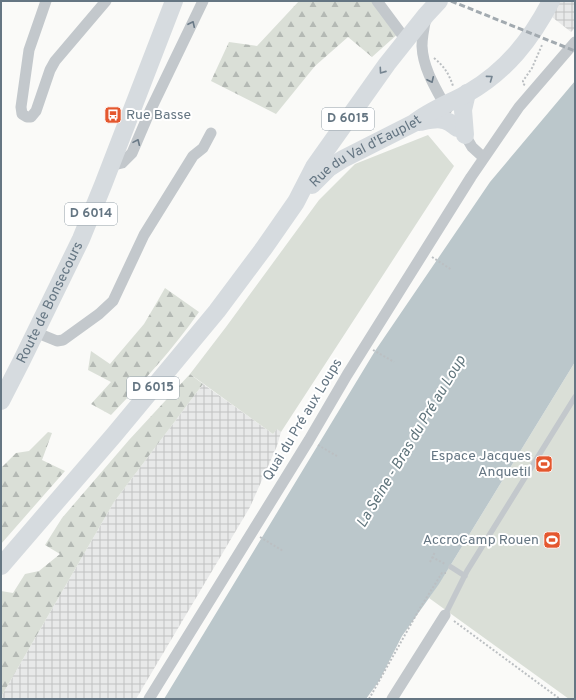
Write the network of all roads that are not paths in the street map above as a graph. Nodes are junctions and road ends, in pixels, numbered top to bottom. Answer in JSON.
{"nodes":[{"id":1,"x":46,"y":1,"type":"edge"},
{"id":2,"x":106,"y":1,"type":"edge"},
{"id":3,"x":174,"y":1,"type":"edge"},
{"id":4,"x":203,"y":1,"type":"edge"},
{"id":5,"x":377,"y":1,"type":"edge"},
{"id":6,"x":439,"y":1,"type":"edge"},
{"id":7,"x":551,"y":1,"type":"edge"},
{"id":8,"x":426,"y":15,"type":"junction"},
{"id":9,"x":406,"y":40,"type":"junction"},
{"id":10,"x":575,"y":42,"type":"edge"},
{"id":11,"x":467,"y":93,"type":"junction"},
{"id":12,"x":445,"y":105,"type":"junction"},
{"id":13,"x":414,"y":123,"type":"junction"},
{"id":14,"x":461,"y":131,"type":"junction"},
{"id":15,"x":211,"y":132,"type":"dead end"},
{"id":16,"x":484,"y":158,"type":"junction"},
{"id":17,"x":110,"y":166,"type":"junction"},
{"id":18,"x":296,"y":202,"type":"junction"},
{"id":19,"x":35,"y":332,"type":"junction"},
{"id":20,"x":575,"y":397,"type":"edge"},
{"id":21,"x":1,"y":401,"type":"edge"},
{"id":22,"x":1,"y":566,"type":"edge"},
{"id":23,"x":451,"y":567,"type":"road end"},
{"id":24,"x":464,"y":576,"type":"junction"},
{"id":25,"x":445,"y":615,"type":"joint"},
{"id":26,"x":148,"y":699,"type":"edge"},
{"id":27,"x":392,"y":699,"type":"edge"}],
"edges":[{"from":1,"to":2,"type":"street"},
{"from":3,"to":17,"type":"main road","name":"Route de Bonsecours","number":"D 6014"},
{"from":17,"to":4,"type":"street","one_way":true},
{"from":5,"to":9,"type":"street"},
{"from":6,"to":8,"type":"main road","number":"D 6015"},
{"from":11,"to":7,"type":"main road","number":"D 6015","one_way":true},
{"from":8,"to":9,"type":"main road","number":"D 6015"},
{"from":8,"to":12,"type":"street","one_way":true},
{"from":9,"to":18,"type":"main road","name":"Rue du Val d'Eauplet","number":"D 6015","one_way":true},
{"from":10,"to":16,"type":"street","name":"Quai du Pré aux Loups"},
{"from":11,"to":12,"type":"main road","number":"D 6015"},
{"from":11,"to":14,"type":"main road"},
{"from":12,"to":13,"type":"main road","name":"Rue du Val d'Eauplet","number":"D 6015"},
{"from":12,"to":14,"type":"street"},
{"from":13,"to":14,"type":"main road"},
{"from":13,"to":18,"type":"main road","name":"Rue du Val d'Eauplet","number":"D 6015"},
{"from":14,"to":16,"type":"street"},
{"from":15,"to":19,"type":"street"},
{"from":16,"to":26,"type":"street","name":"Quai du Pré aux Loups"},
{"from":17,"to":19,"type":"main road","name":"Route de Bonsecours","number":"D 6014"},
{"from":18,"to":22,"type":"main road","number":"D 6015"},
{"from":19,"to":21,"type":"main road","name":"Route de Bonsecours","number":"D 6014"},
{"from":20,"to":24,"type":"lane"},
{"from":23,"to":24,"type":"lane"},
{"from":24,"to":25,"type":"lane"},
{"from":25,"to":27,"type":"street"}]}
